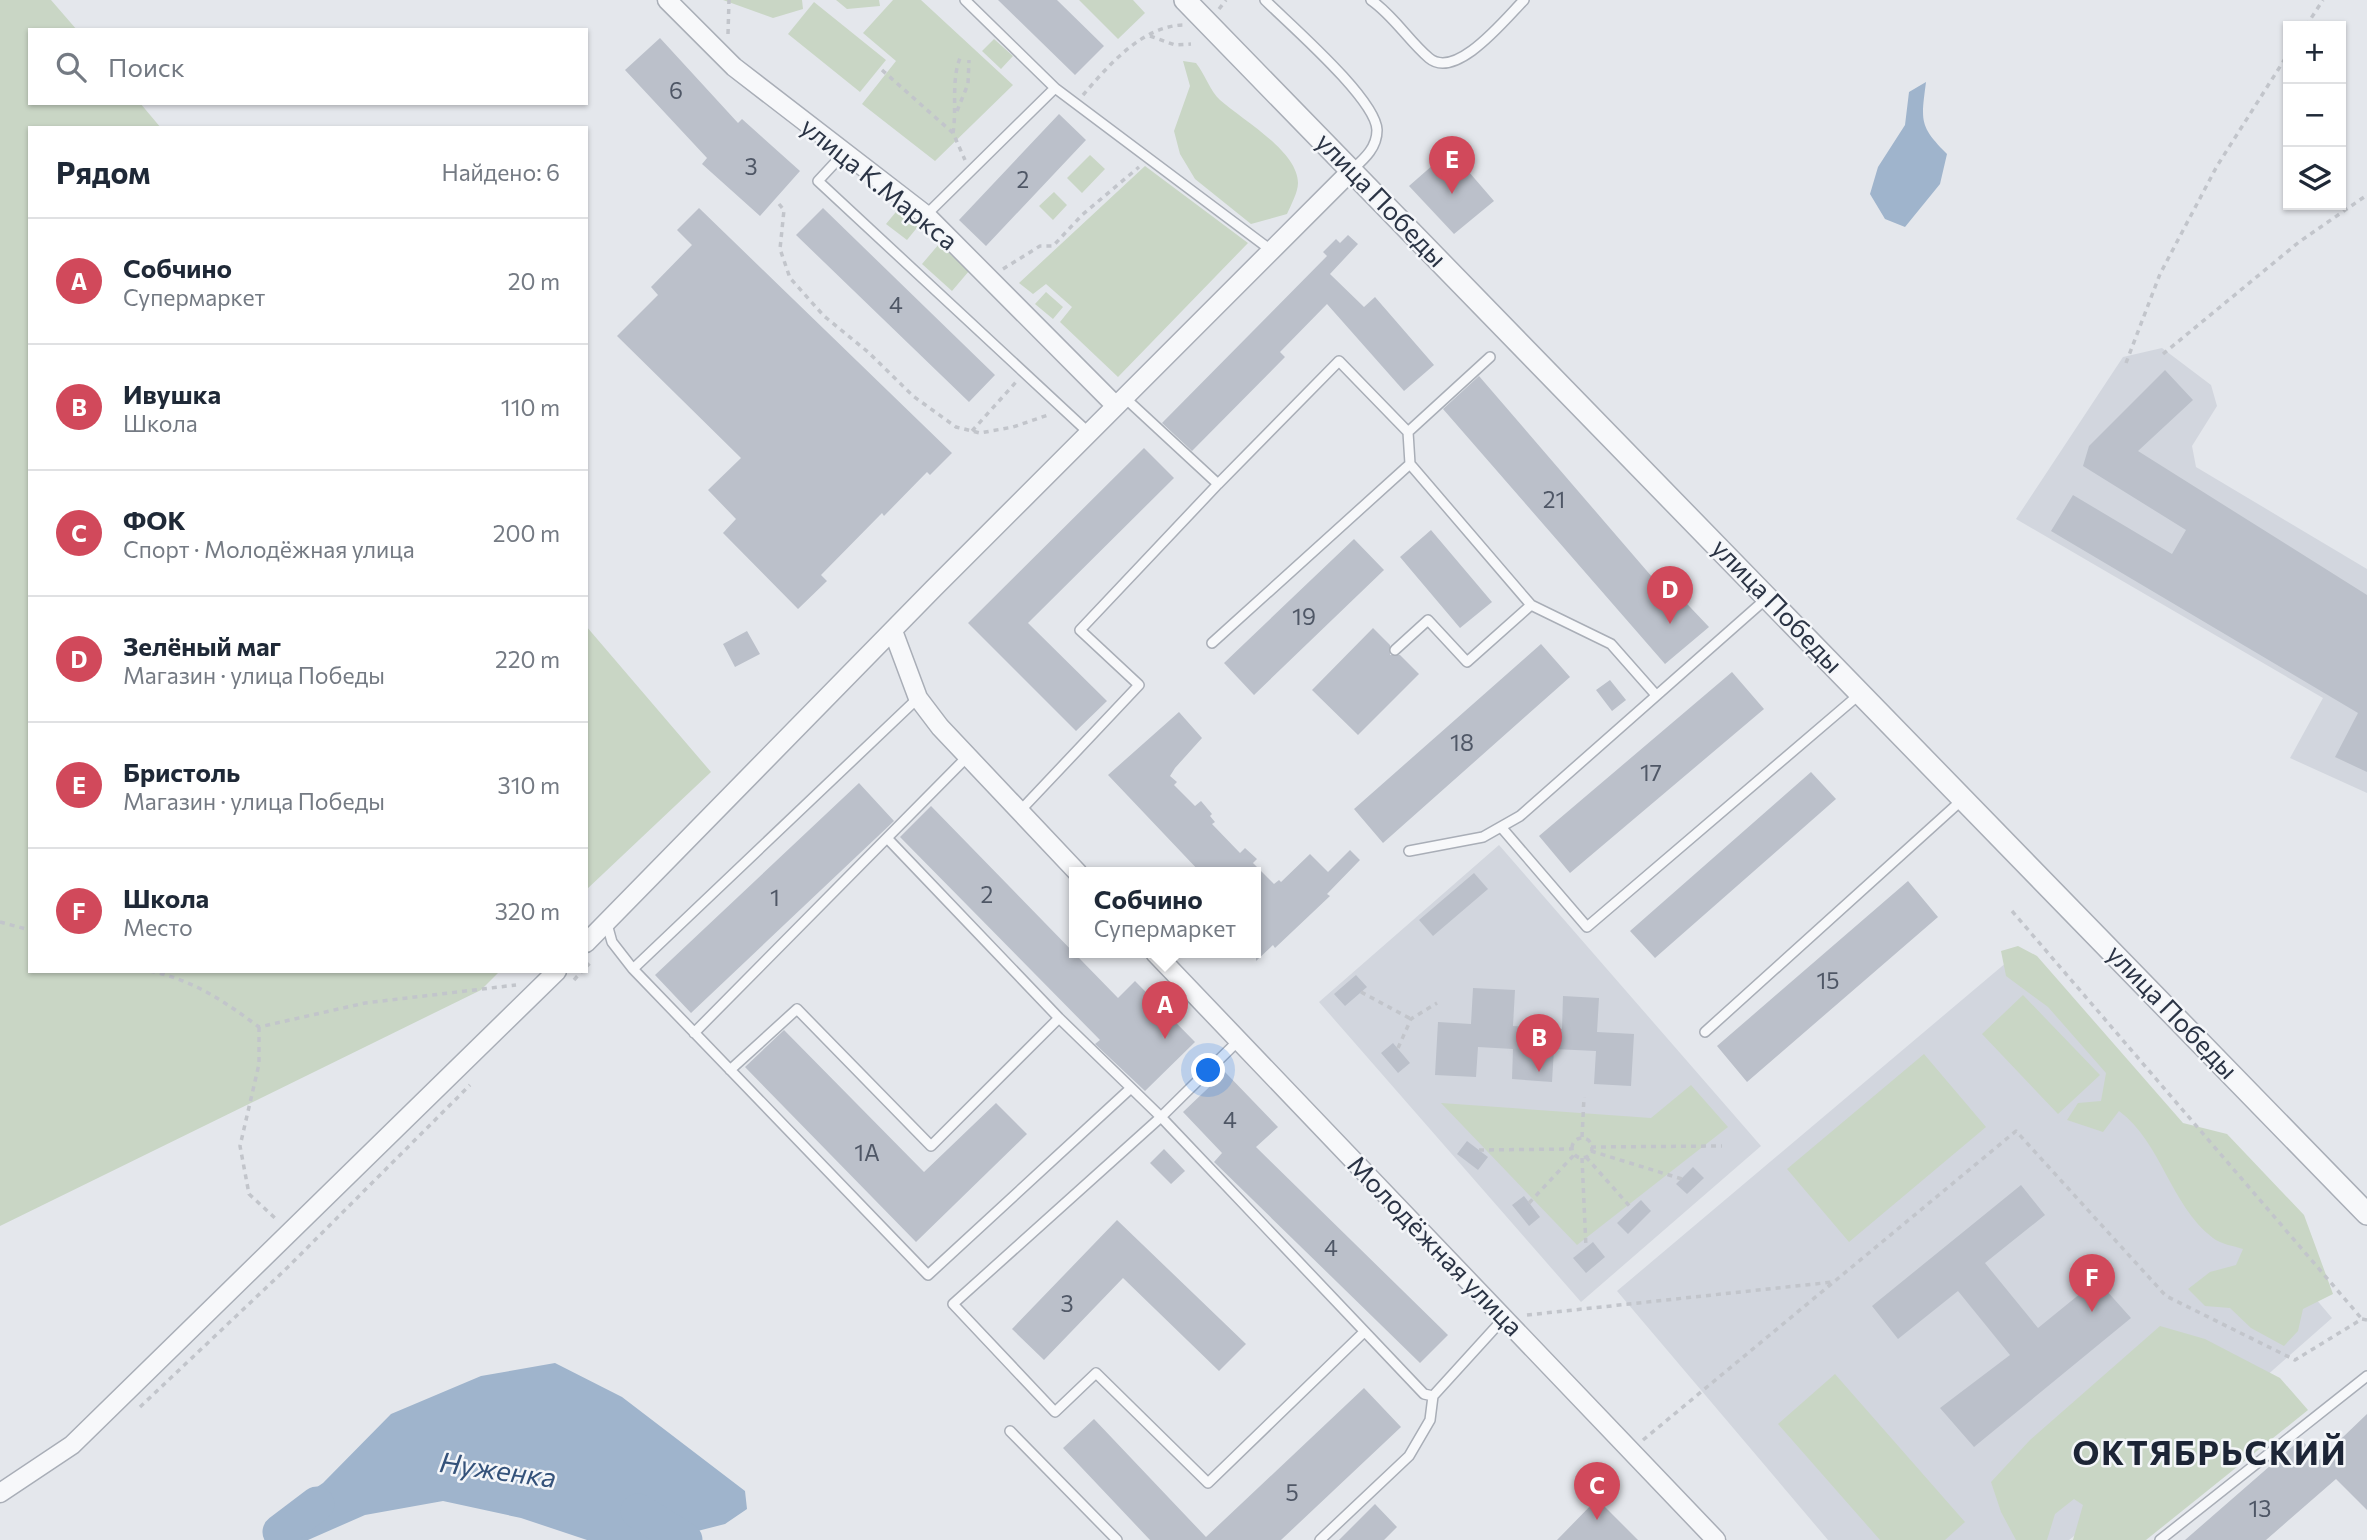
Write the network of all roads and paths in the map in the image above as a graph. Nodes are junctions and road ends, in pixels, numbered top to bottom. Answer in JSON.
{"nodes":[{"id":1,"x":667,"y":0,"type":"edge"},
{"id":2,"x":729,"y":0,"type":"edge"},
{"id":3,"x":965,"y":0,"type":"edge"},
{"id":4,"x":1185,"y":0,"type":"edge"},
{"id":5,"x":1226,"y":0,"type":"edge"},
{"id":6,"x":1265,"y":0,"type":"edge"},
{"id":7,"x":1371,"y":0,"type":"edge"},
{"id":8,"x":1524,"y":0,"type":"edge"},
{"id":9,"x":2323,"y":0,"type":"edge"},
{"id":10,"x":1202,"y":18,"type":"junction"},
{"id":11,"x":2309,"y":21,"type":"edge"},
{"id":12,"x":1150,"y":36,"type":"junction"},
{"id":13,"x":1191,"y":44,"type":"dead end"},
{"id":14,"x":960,"y":58,"type":"dead end"},
{"id":15,"x":969,"y":60,"type":"dead end"},
{"id":16,"x":2283,"y":62,"type":"edge"},
{"id":17,"x":734,"y":67,"type":"junction"},
{"id":18,"x":882,"y":71,"type":"dead end"},
{"id":19,"x":1055,"y":88,"type":"junction"},
{"id":20,"x":1076,"y":103,"type":"junction"},
{"id":21,"x":957,"y":112,"type":"junction"},
{"id":22,"x":953,"y":134,"type":"junction"},
{"id":23,"x":844,"y":153,"type":"junction"},
{"id":24,"x":1147,"y":158,"type":"junction"},
{"id":25,"x":1352,"y":170,"type":"junction"},
{"id":26,"x":968,"y":174,"type":"junction"},
{"id":27,"x":2367,"y":195,"type":"edge"},
{"id":28,"x":779,"y":204,"type":"dead end"},
{"id":29,"x":926,"y":215,"type":"junction"},
{"id":30,"x":1272,"y":251,"type":"junction"},
{"id":31,"x":989,"y":278,"type":"junction"},
{"id":32,"x":2163,"y":354,"type":"dead end"},
{"id":33,"x":1490,"y":358,"type":"dead end"},
{"id":34,"x":2126,"y":363,"type":"dead end"},
{"id":35,"x":1024,"y":373,"type":"junction"},
{"id":36,"x":1119,"y":401,"type":"junction"},
{"id":37,"x":1063,"y":409,"type":"junction"},
{"id":38,"x":972,"y":431,"type":"junction"},
{"id":39,"x":1088,"y":432,"type":"junction"},
{"id":40,"x":1408,"y":432,"type":"junction"},
{"id":41,"x":1410,"y":464,"type":"junction"},
{"id":42,"x":1217,"y":484,"type":"junction"},
{"id":43,"x":1768,"y":597,"type":"junction"},
{"id":44,"x":1531,"y":605,"type":"junction"},
{"id":45,"x":893,"y":631,"type":"junction"},
{"id":46,"x":1212,"y":643,"type":"dead end"},
{"id":47,"x":1395,"y":650,"type":"dead end"},
{"id":48,"x":1861,"y":692,"type":"junction"},
{"id":49,"x":1656,"y":695,"type":"junction"},
{"id":50,"x":918,"y":698,"type":"junction"},
{"id":51,"x":968,"y":756,"type":"junction"},
{"id":52,"x":1964,"y":798,"type":"junction"},
{"id":53,"x":1020,"y":811,"type":"junction"},
{"id":54,"x":1501,"y":827,"type":"junction"},
{"id":55,"x":887,"y":838,"type":"junction"},
{"id":56,"x":1409,"y":851,"type":"dead end"},
{"id":57,"x":1072,"y":867,"type":"edge"},
{"id":58,"x":2012,"y":911,"type":"dead end"},
{"id":59,"x":0,"y":922,"type":"edge"},
{"id":60,"x":607,"y":924,"type":"junction"},
{"id":61,"x":28,"y":929,"type":"edge"},
{"id":62,"x":588,"y":941,"type":"edge"},
{"id":63,"x":1160,"y":958,"type":"edge"},
{"id":64,"x":633,"y":969,"type":"junction"},
{"id":65,"x":160,"y":973,"type":"edge"},
{"id":66,"x":551,"y":976,"type":"edge"},
{"id":67,"x":1361,"y":992,"type":"dead end"},
{"id":68,"x":1437,"y":1003,"type":"dead end"},
{"id":69,"x":1059,"y":1018,"type":"junction"},
{"id":70,"x":1411,"y":1020,"type":"junction"},
{"id":71,"x":259,"y":1027,"type":"junction"},
{"id":72,"x":1705,"y":1032,"type":"dead end"},
{"id":73,"x":694,"y":1033,"type":"junction"},
{"id":74,"x":1238,"y":1041,"type":"junction"},
{"id":75,"x":1398,"y":1048,"type":"dead end"},
{"id":76,"x":730,"y":1070,"type":"junction"},
{"id":77,"x":1131,"y":1088,"type":"junction"},
{"id":78,"x":1584,"y":1097,"type":"dead end"},
{"id":79,"x":1161,"y":1117,"type":"junction"},
{"id":80,"x":1582,"y":1138,"type":"junction"},
{"id":81,"x":1722,"y":1146,"type":"dead end"},
{"id":82,"x":1572,"y":1149,"type":"junction"},
{"id":83,"x":1591,"y":1149,"type":"junction"},
{"id":84,"x":1479,"y":1150,"type":"dead end"},
{"id":85,"x":1574,"y":1155,"type":"junction"},
{"id":86,"x":1584,"y":1158,"type":"junction"},
{"id":87,"x":1682,"y":1179,"type":"dead end"},
{"id":88,"x":1530,"y":1203,"type":"dead end"},
{"id":89,"x":1632,"y":1209,"type":"dead end"},
{"id":90,"x":2367,"y":1214,"type":"edge"},
{"id":91,"x":297,"y":1227,"type":"junction"},
{"id":92,"x":1586,"y":1248,"type":"dead end"},
{"id":93,"x":1835,"y":1281,"type":"junction"},
{"id":94,"x":1504,"y":1318,"type":"junction"},
{"id":95,"x":2365,"y":1320,"type":"edge"},
{"id":96,"x":1363,"y":1333,"type":"junction"},
{"id":97,"x":2367,"y":1376,"type":"edge"},
{"id":98,"x":1433,"y":1396,"type":"junction"},
{"id":99,"x":1010,"y":1431,"type":"dead end"},
{"id":100,"x":1630,"y":1450,"type":"junction"},
{"id":101,"x":0,"y":1493,"type":"edge"},
{"id":102,"x":1117,"y":1540,"type":"edge"},
{"id":103,"x":1320,"y":1540,"type":"edge"},
{"id":104,"x":1716,"y":1540,"type":"edge"},
{"id":105,"x":2160,"y":1540,"type":"edge"}],
"edges":[{"from":1,"to":17,"type":"street","name":"улица К.Маркса"},
{"from":2,"to":17,"type":"path"},
{"from":3,"to":19,"type":"lane"},
{"from":4,"to":10,"type":"street","name":"улица Победы"},
{"from":5,"to":10,"type":"path"},
{"from":6,"to":25,"type":"lane"},
{"from":7,"to":8,"type":"lane"},
{"from":9,"to":11,"type":"path"},
{"from":10,"to":12,"type":"path"},
{"from":10,"to":25,"type":"street","name":"улица Победы"},
{"from":12,"to":13,"type":"path"},
{"from":12,"to":20,"type":"path"},
{"from":14,"to":21,"type":"path"},
{"from":15,"to":21,"type":"path"},
{"from":16,"to":34,"type":"path"},
{"from":17,"to":23,"type":"street","name":"улица К.Маркса"},
{"from":18,"to":22,"type":"path"},
{"from":19,"to":20,"type":"lane"},
{"from":19,"to":26,"type":"lane"},
{"from":20,"to":24,"type":"lane"},
{"from":21,"to":22,"type":"path"},
{"from":22,"to":26,"type":"path"},
{"from":23,"to":29,"type":"street","name":"улица К.Маркса"},
{"from":23,"to":35,"type":"lane"},
{"from":24,"to":30,"type":"lane"},
{"from":24,"to":31,"type":"path"},
{"from":25,"to":30,"type":"street"},
{"from":25,"to":43,"type":"street","name":"улица Победы"},
{"from":26,"to":29,"type":"lane"},
{"from":27,"to":32,"type":"path"},
{"from":28,"to":38,"type":"path"},
{"from":29,"to":31,"type":"street","name":"улица К.Маркса"},
{"from":30,"to":36,"type":"street"},
{"from":31,"to":36,"type":"street","name":"улица К.Маркса"},
{"from":33,"to":40,"type":"lane"},
{"from":35,"to":37,"type":"lane"},
{"from":35,"to":38,"type":"path"},
{"from":36,"to":39,"type":"street"},
{"from":36,"to":42,"type":"lane"},
{"from":37,"to":38,"type":"path"},
{"from":37,"to":39,"type":"lane"},
{"from":39,"to":45,"type":"street"},
{"from":40,"to":41,"type":"lane"},
{"from":40,"to":42,"type":"lane"},
{"from":41,"to":44,"type":"lane"},
{"from":41,"to":46,"type":"lane"},
{"from":42,"to":53,"type":"lane"},
{"from":43,"to":48,"type":"street","name":"улица Победы"},
{"from":43,"to":49,"type":"lane"},
{"from":44,"to":47,"type":"lane"},
{"from":44,"to":49,"type":"lane"},
{"from":45,"to":50,"type":"street"},
{"from":45,"to":60,"type":"street"},
{"from":48,"to":52,"type":"street","name":"улица Победы"},
{"from":48,"to":54,"type":"lane"},
{"from":49,"to":54,"type":"lane"},
{"from":50,"to":51,"type":"street"},
{"from":50,"to":64,"type":"lane"},
{"from":51,"to":53,"type":"street"},
{"from":51,"to":55,"type":"lane"},
{"from":52,"to":72,"type":"lane"},
{"from":52,"to":90,"type":"street","name":"улица Победы"},
{"from":53,"to":57,"type":"street"},
{"from":54,"to":56,"type":"lane"},
{"from":55,"to":69,"type":"lane"},
{"from":55,"to":73,"type":"lane"},
{"from":58,"to":95,"type":"path"},
{"from":59,"to":61,"type":"path"},
{"from":60,"to":62,"type":"street"},
{"from":60,"to":64,"type":"lane"},
{"from":63,"to":74,"type":"street","name":"Молодёжная улица"},
{"from":64,"to":73,"type":"lane"},
{"from":65,"to":71,"type":"path"},
{"from":66,"to":71,"type":"path"},
{"from":66,"to":91,"type":"street"},
{"from":67,"to":70,"type":"path"},
{"from":68,"to":70,"type":"path"},
{"from":69,"to":76,"type":"lane"},
{"from":69,"to":77,"type":"lane"},
{"from":70,"to":75,"type":"path"},
{"from":71,"to":91,"type":"path"},
{"from":73,"to":76,"type":"lane"},
{"from":74,"to":79,"type":"lane"},
{"from":74,"to":94,"type":"street","name":"Молодёжная улица"},
{"from":76,"to":77,"type":"lane"},
{"from":77,"to":79,"type":"lane"},
{"from":78,"to":80,"type":"path"},
{"from":79,"to":96,"type":"lane"},
{"from":79,"to":96,"type":"lane"},
{"from":80,"to":82,"type":"path"},
{"from":80,"to":83,"type":"path"},
{"from":81,"to":83,"type":"path"},
{"from":82,"to":84,"type":"path"},
{"from":82,"to":85,"type":"path"},
{"from":83,"to":86,"type":"path"},
{"from":83,"to":87,"type":"path"},
{"from":85,"to":86,"type":"path"},
{"from":85,"to":88,"type":"path"},
{"from":86,"to":89,"type":"path"},
{"from":86,"to":92,"type":"path"},
{"from":91,"to":101,"type":"street"},
{"from":93,"to":94,"type":"path"},
{"from":93,"to":95,"type":"path"},
{"from":93,"to":100,"type":"path"},
{"from":94,"to":98,"type":"lane"},
{"from":94,"to":100,"type":"street","name":"Молодёжная улица"},
{"from":96,"to":98,"type":"lane"},
{"from":97,"to":105,"type":"lane"},
{"from":98,"to":103,"type":"lane"},
{"from":99,"to":102,"type":"lane"},
{"from":100,"to":104,"type":"street","name":"Молодёжная улица"}]}
